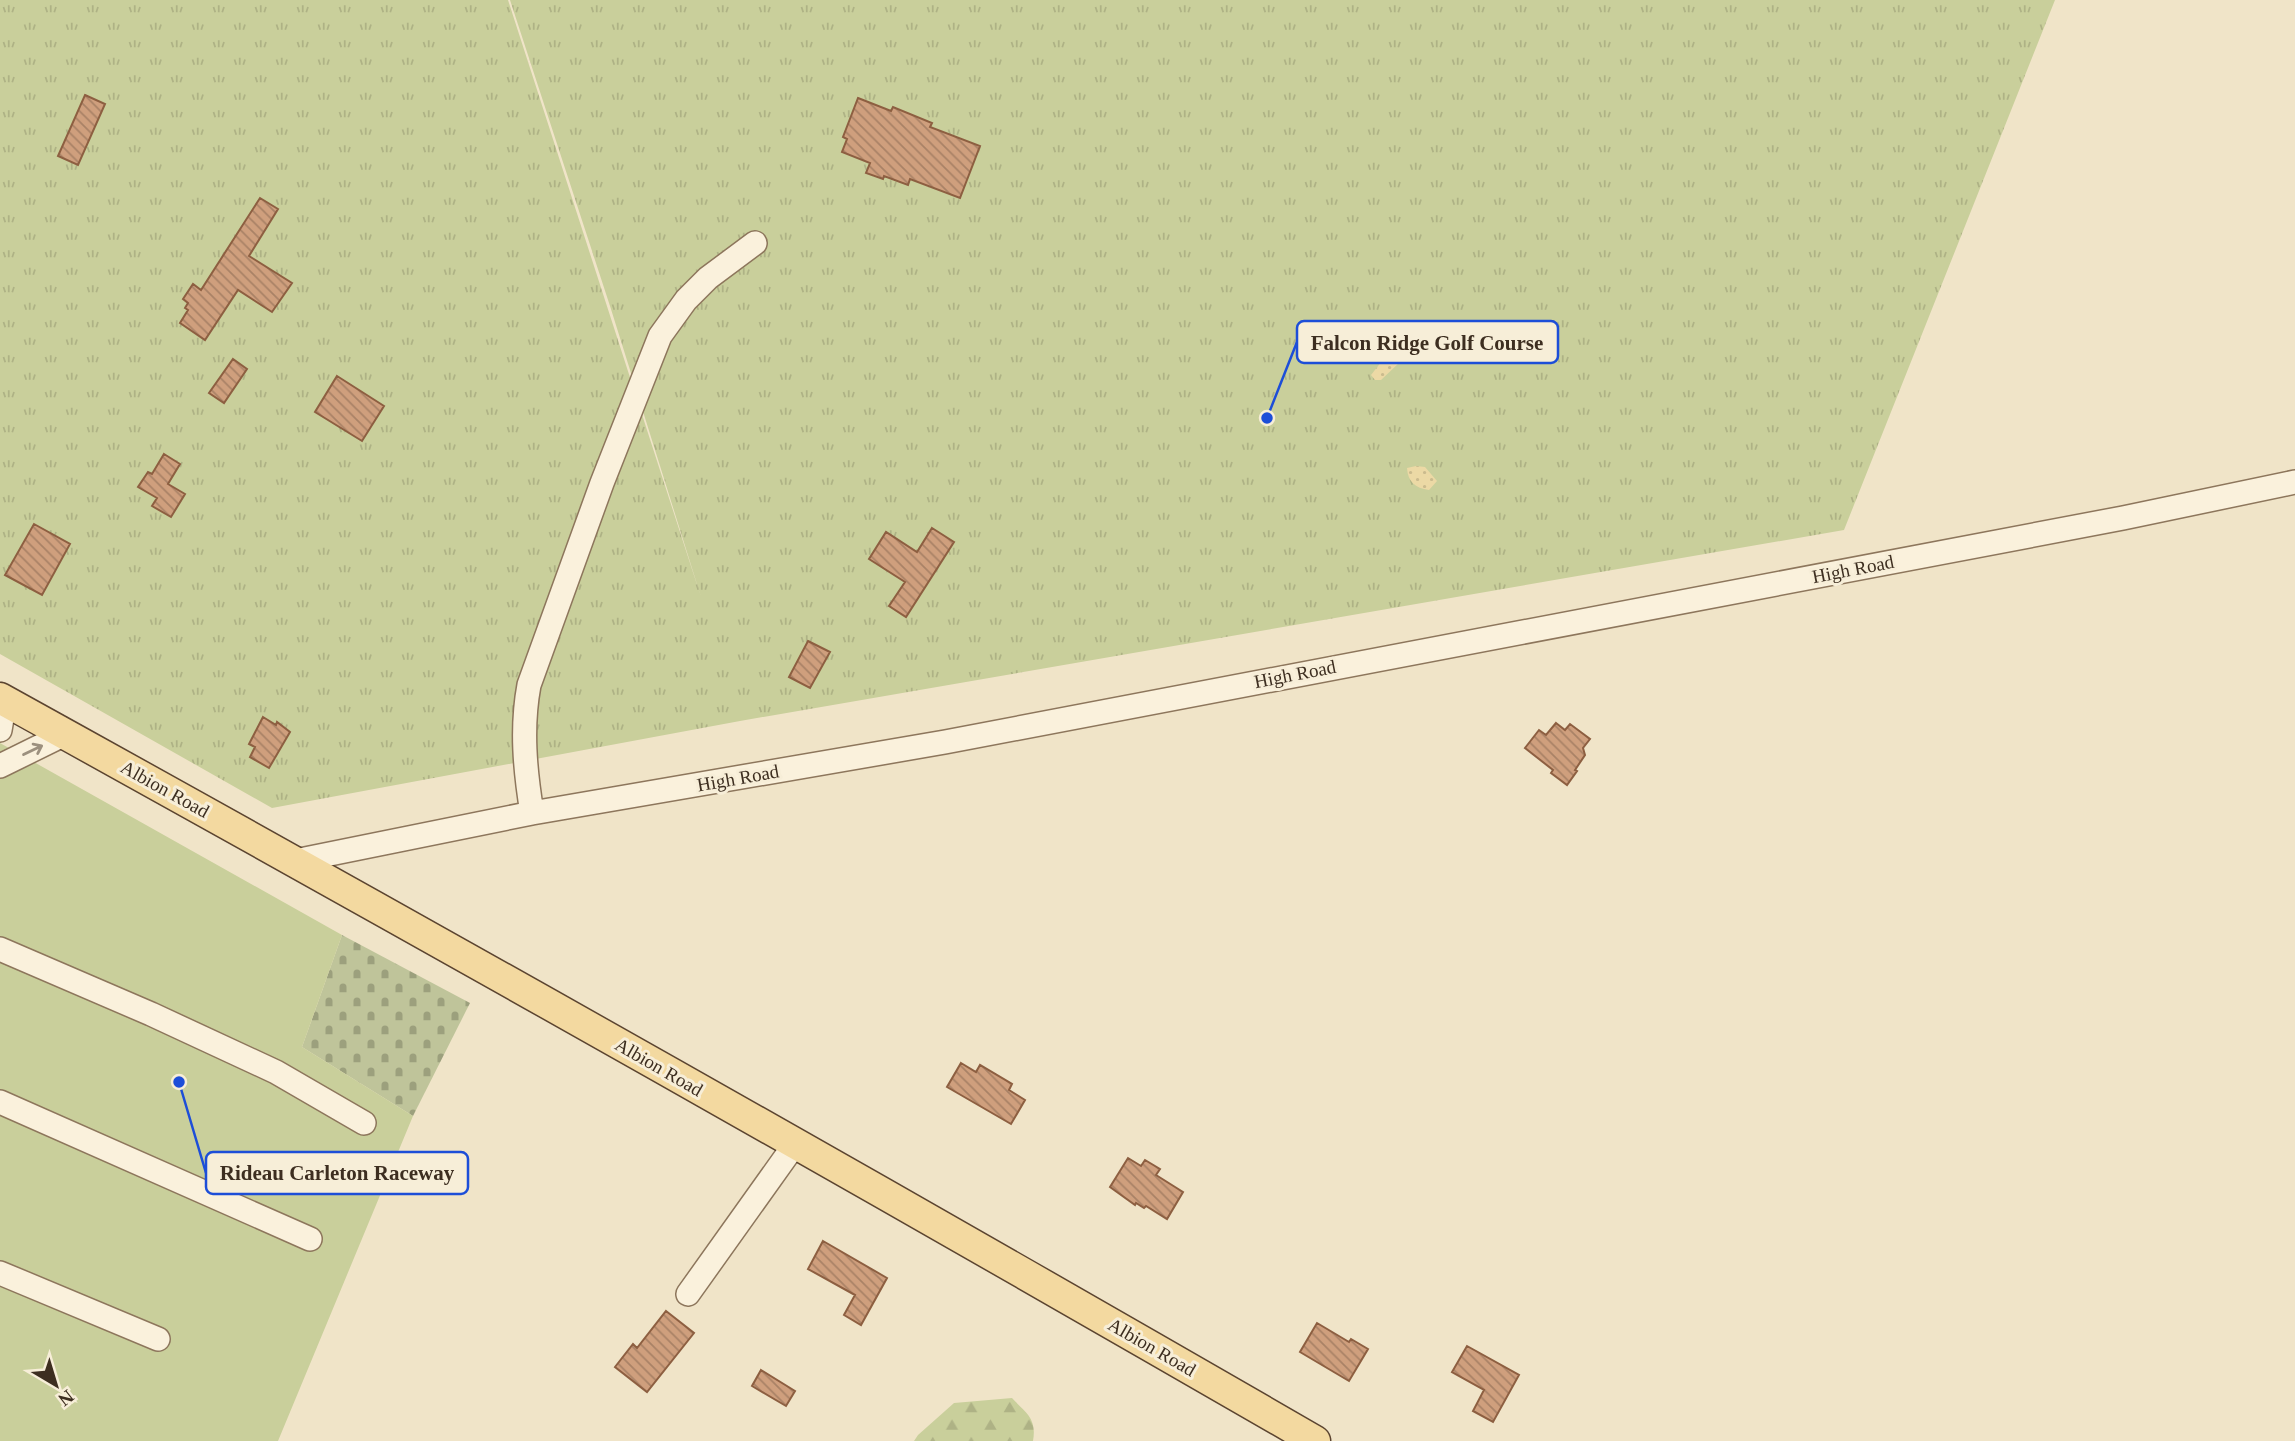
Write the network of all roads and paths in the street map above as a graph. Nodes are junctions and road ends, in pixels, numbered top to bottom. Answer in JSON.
{"nodes":[{"id":1,"x":755,"y":243,"type":"dead end"},
{"id":2,"x":2295,"y":482,"type":"edge"},
{"id":3,"x":2,"y":699,"type":"edge"},
{"id":4,"x":0,"y":730,"type":"edge"},
{"id":5,"x":65,"y":734,"type":"junction"},
{"id":6,"x":0,"y":766,"type":"edge"},
{"id":7,"x":532,"y":813,"type":"junction"},
{"id":8,"x":295,"y":861,"type":"junction"},
{"id":9,"x":0,"y":949,"type":"edge"},
{"id":10,"x":0,"y":1102,"type":"edge"},
{"id":11,"x":364,"y":1123,"type":"dead end"},
{"id":12,"x":795,"y":1144,"type":"junction"},
{"id":13,"x":310,"y":1239,"type":"dead end"},
{"id":14,"x":0,"y":1273,"type":"edge"},
{"id":15,"x":688,"y":1294,"type":"dead end"},
{"id":16,"x":158,"y":1339,"type":"dead end"},
{"id":17,"x":1315,"y":1441,"type":"edge"}],
"edges":[{"from":1,"to":7,"type":"street"},
{"from":2,"to":7,"type":"street","name":"High Road"},
{"from":3,"to":4,"type":"street"},
{"from":3,"to":5,"type":"main road","name":"Albion Road"},
{"from":6,"to":5,"type":"street","one_way":true},
{"from":5,"to":8,"type":"main road","name":"Albion Road"},
{"from":7,"to":8,"type":"street","name":"High Road"},
{"from":8,"to":12,"type":"main road","name":"Albion Road"},
{"from":9,"to":11,"type":"street"},
{"from":10,"to":13,"type":"street"},
{"from":12,"to":15,"type":"street"},
{"from":12,"to":17,"type":"main road","name":"Albion Road"},
{"from":14,"to":16,"type":"street"}]}
